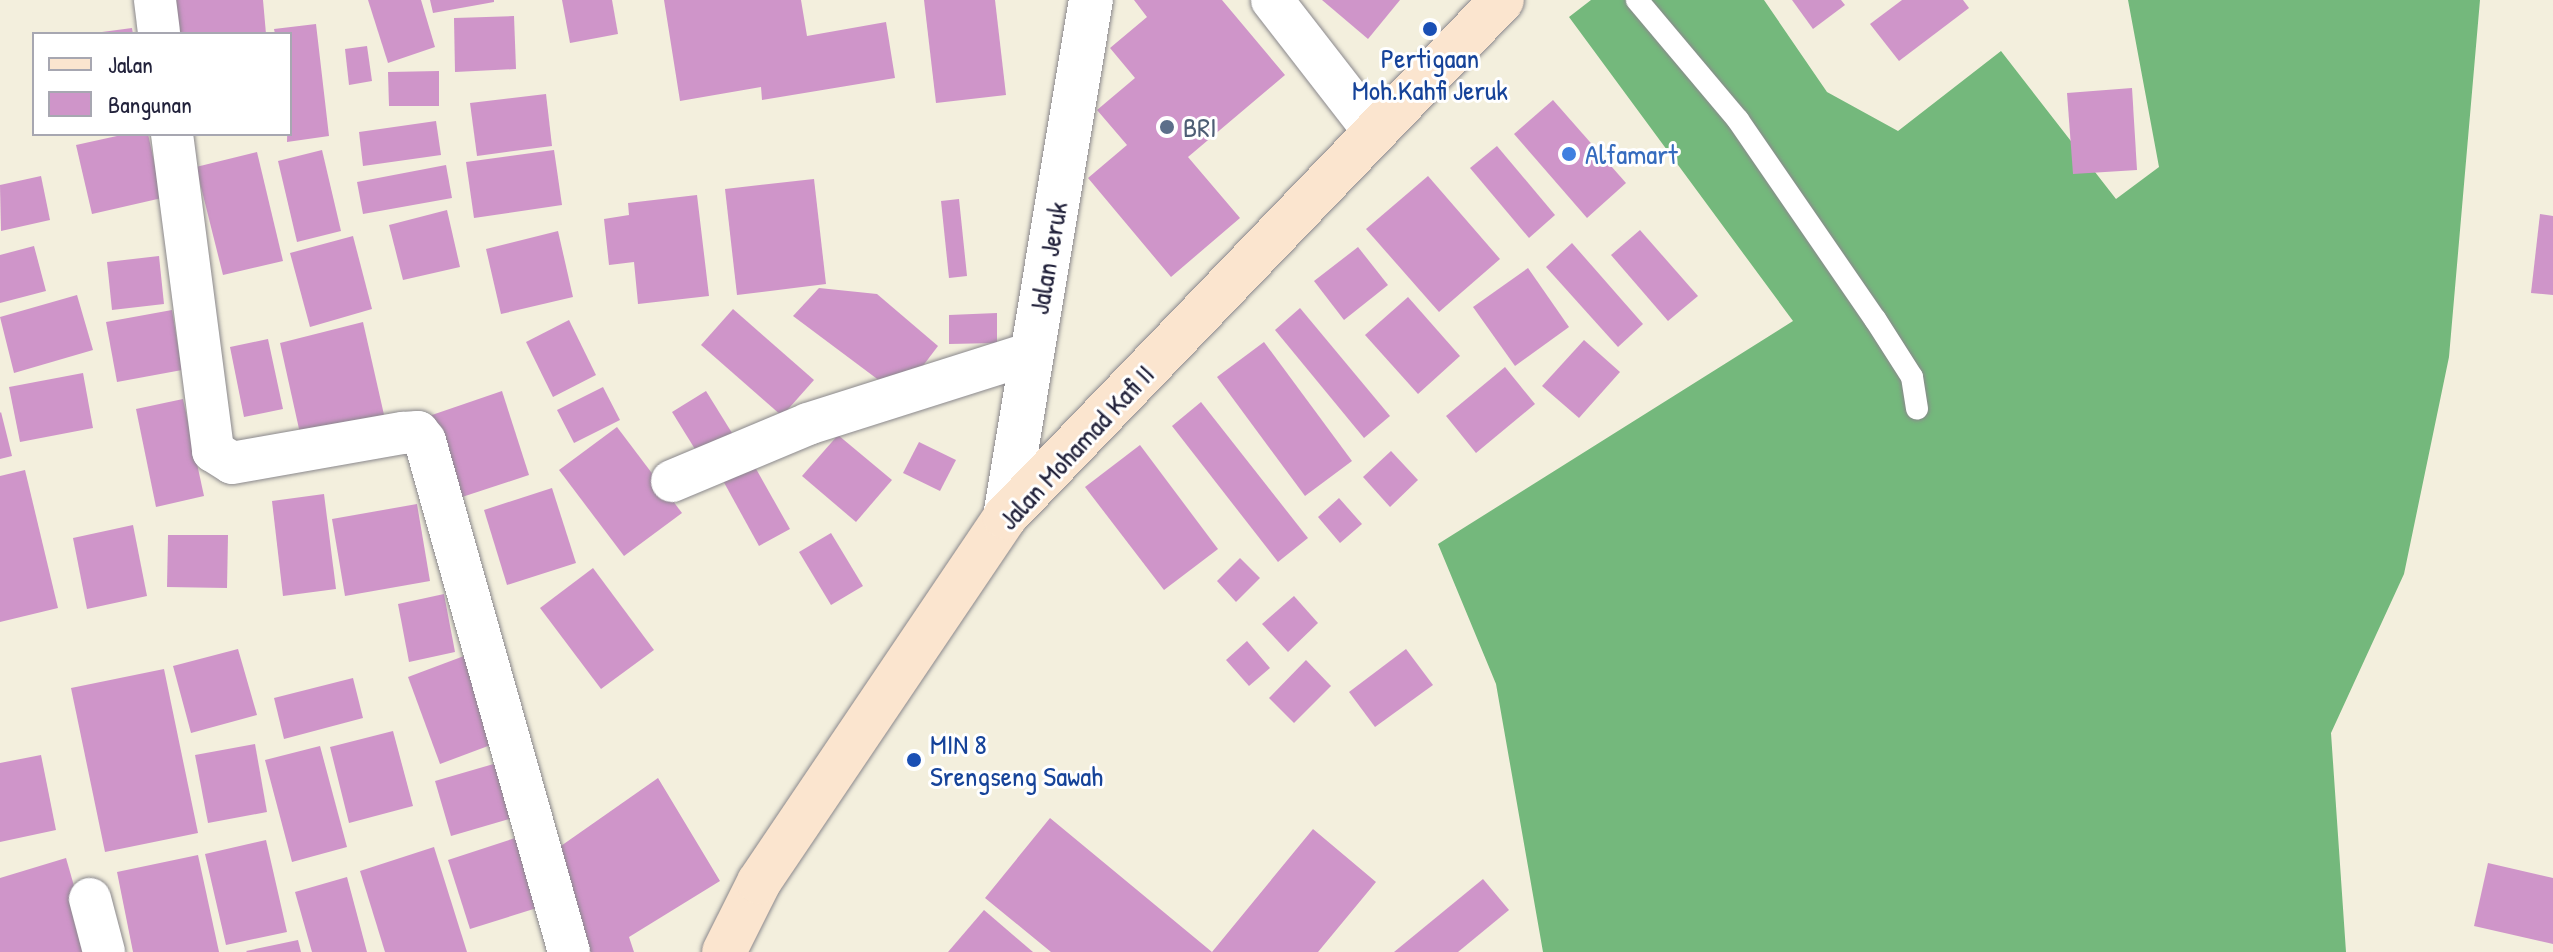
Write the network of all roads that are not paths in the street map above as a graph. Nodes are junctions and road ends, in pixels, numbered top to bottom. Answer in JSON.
{"nodes":[{"id":1,"x":155,"y":0,"type":"edge"},
{"id":2,"x":1091,"y":0,"type":"edge"},
{"id":3,"x":1272,"y":0,"type":"edge"},
{"id":4,"x":1502,"y":0,"type":"edge"},
{"id":5,"x":1637,"y":0,"type":"edge"},
{"id":6,"x":159,"y":32,"type":"edge"},
{"id":7,"x":1375,"y":133,"type":"junction"},
{"id":8,"x":172,"y":136,"type":"edge"},
{"id":9,"x":1032,"y":353,"type":"junction"},
{"id":10,"x":1917,"y":409,"type":"dead end"},
{"id":11,"x":672,"y":481,"type":"dead end"},
{"id":12,"x":1005,"y":517,"type":"junction"},
{"id":13,"x":90,"y":899,"type":"dead end"},
{"id":14,"x":104,"y":952,"type":"edge"},
{"id":15,"x":569,"y":952,"type":"edge"},
{"id":16,"x":724,"y":952,"type":"edge"}],
"edges":[{"from":1,"to":6,"type":"street"},
{"from":2,"to":9,"type":"street","name":"Jalan Jeruk"},
{"from":3,"to":7,"type":"street"},
{"from":4,"to":7,"type":"main road","name":"Jalan Mohamad Kafi II"},
{"from":5,"to":10,"type":"lane"},
{"from":7,"to":12,"type":"main road","name":"Jalan Mohamad Kafi II"},
{"from":8,"to":15,"type":"street"},
{"from":9,"to":11,"type":"street"},
{"from":9,"to":12,"type":"street","name":"Jalan Jeruk"},
{"from":12,"to":16,"type":"main road","name":"Jalan Mohamad Kafi II"},
{"from":13,"to":14,"type":"street"}]}
